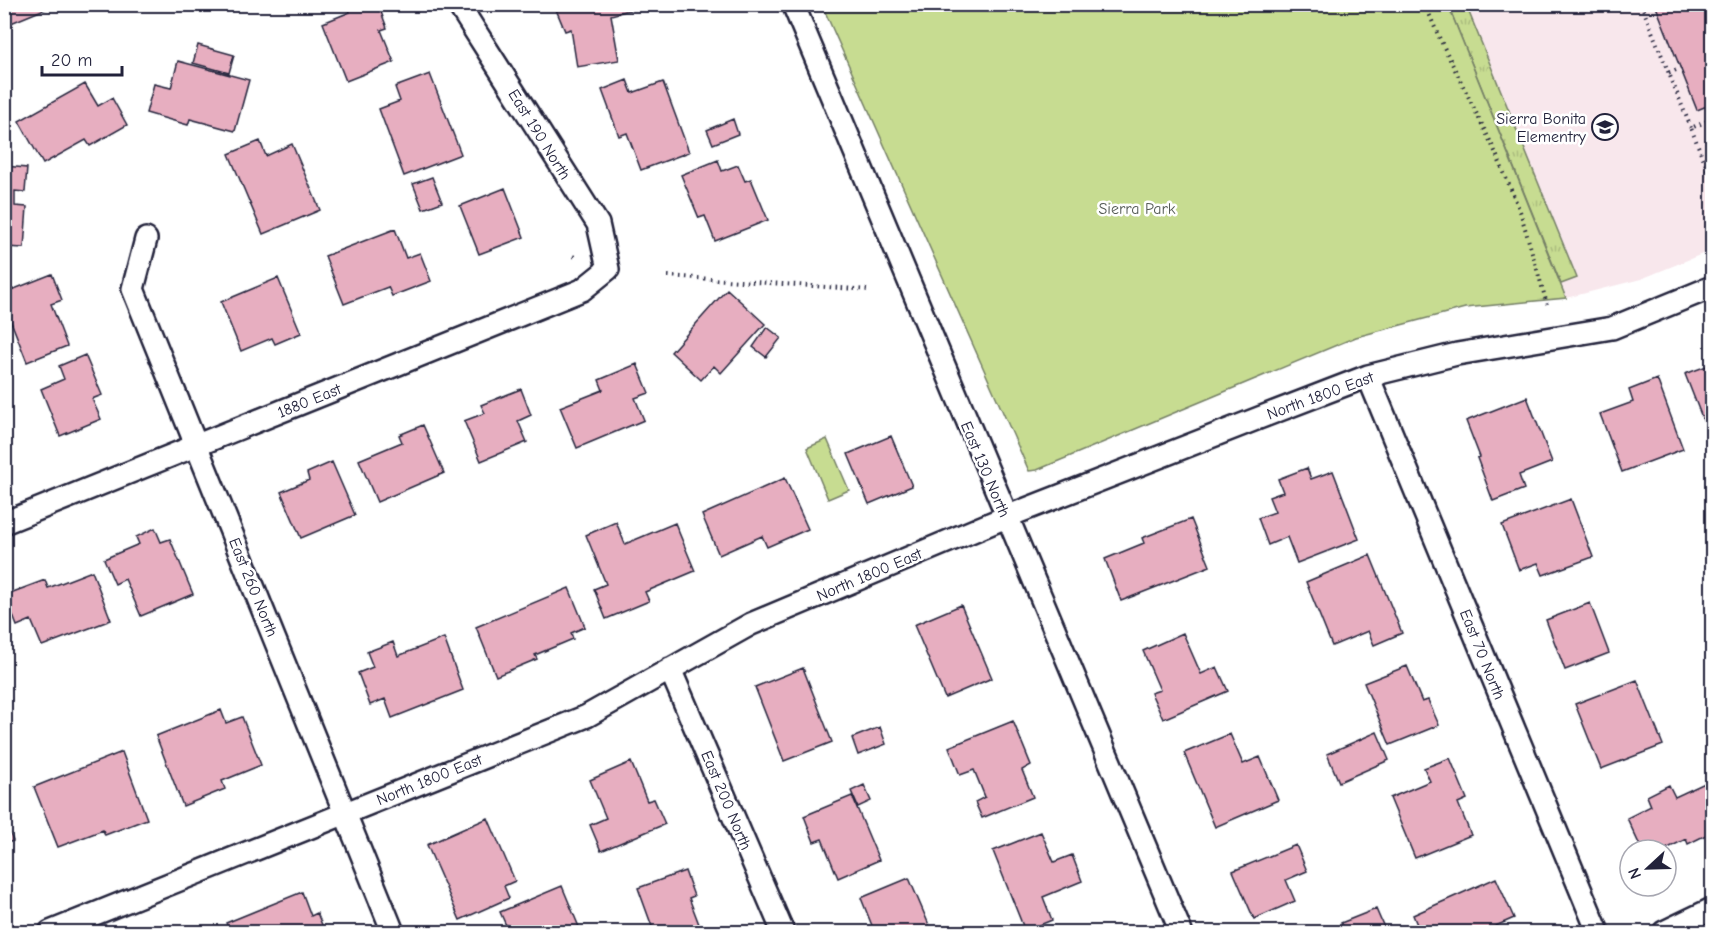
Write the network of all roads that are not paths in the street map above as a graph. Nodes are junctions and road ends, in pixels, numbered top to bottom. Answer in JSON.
{"nodes":[{"id":1,"x":458,"y":4,"type":"edge"},
{"id":2,"x":793,"y":4,"type":"edge"},
{"id":3,"x":146,"y":239,"type":"dead end"},
{"id":4,"x":608,"y":269,"type":"joint"},
{"id":5,"x":1713,"y":287,"type":"edge"},
{"id":6,"x":1368,"y":376,"type":"junction"},
{"id":7,"x":196,"y":445,"type":"junction"},
{"id":8,"x":1006,"y":517,"type":"junction"},
{"id":9,"x":4,"y":523,"type":"edge"},
{"id":10,"x":670,"y":669,"type":"junction"},
{"id":11,"x":345,"y":813,"type":"junction"},
{"id":12,"x":1713,"y":909,"type":"edge"},
{"id":13,"x":50,"y":933,"type":"edge"},
{"id":14,"x":393,"y":933,"type":"edge"},
{"id":15,"x":783,"y":933,"type":"edge"},
{"id":16,"x":1180,"y":933,"type":"edge"},
{"id":17,"x":1598,"y":933,"type":"edge"},
{"id":18,"x":1664,"y":933,"type":"edge"}],
"edges":[{"from":1,"to":4,"type":"street","name":"East 190 North"},
{"from":2,"to":8,"type":"street","name":"East 130 North"},
{"from":3,"to":7,"type":"street","name":"East 260 North"},
{"from":4,"to":7,"type":"street","name":"1880 East"},
{"from":5,"to":6,"type":"street","name":"North 1800 East"},
{"from":6,"to":8,"type":"street","name":"North 1800 East"},
{"from":6,"to":17,"type":"street","name":"East 70 North"},
{"from":7,"to":9,"type":"street","name":"1880 East"},
{"from":7,"to":11,"type":"street","name":"East 260 North"},
{"from":8,"to":10,"type":"street","name":"North 1800 East"},
{"from":8,"to":16,"type":"street","name":"East 130 North"},
{"from":10,"to":11,"type":"street","name":"North 1800 East"},
{"from":10,"to":15,"type":"street","name":"East 200 North"},
{"from":11,"to":13,"type":"street","name":"North 1800 East"},
{"from":11,"to":14,"type":"street","name":"East 260 North"},
{"from":12,"to":18,"type":"street"}]}
